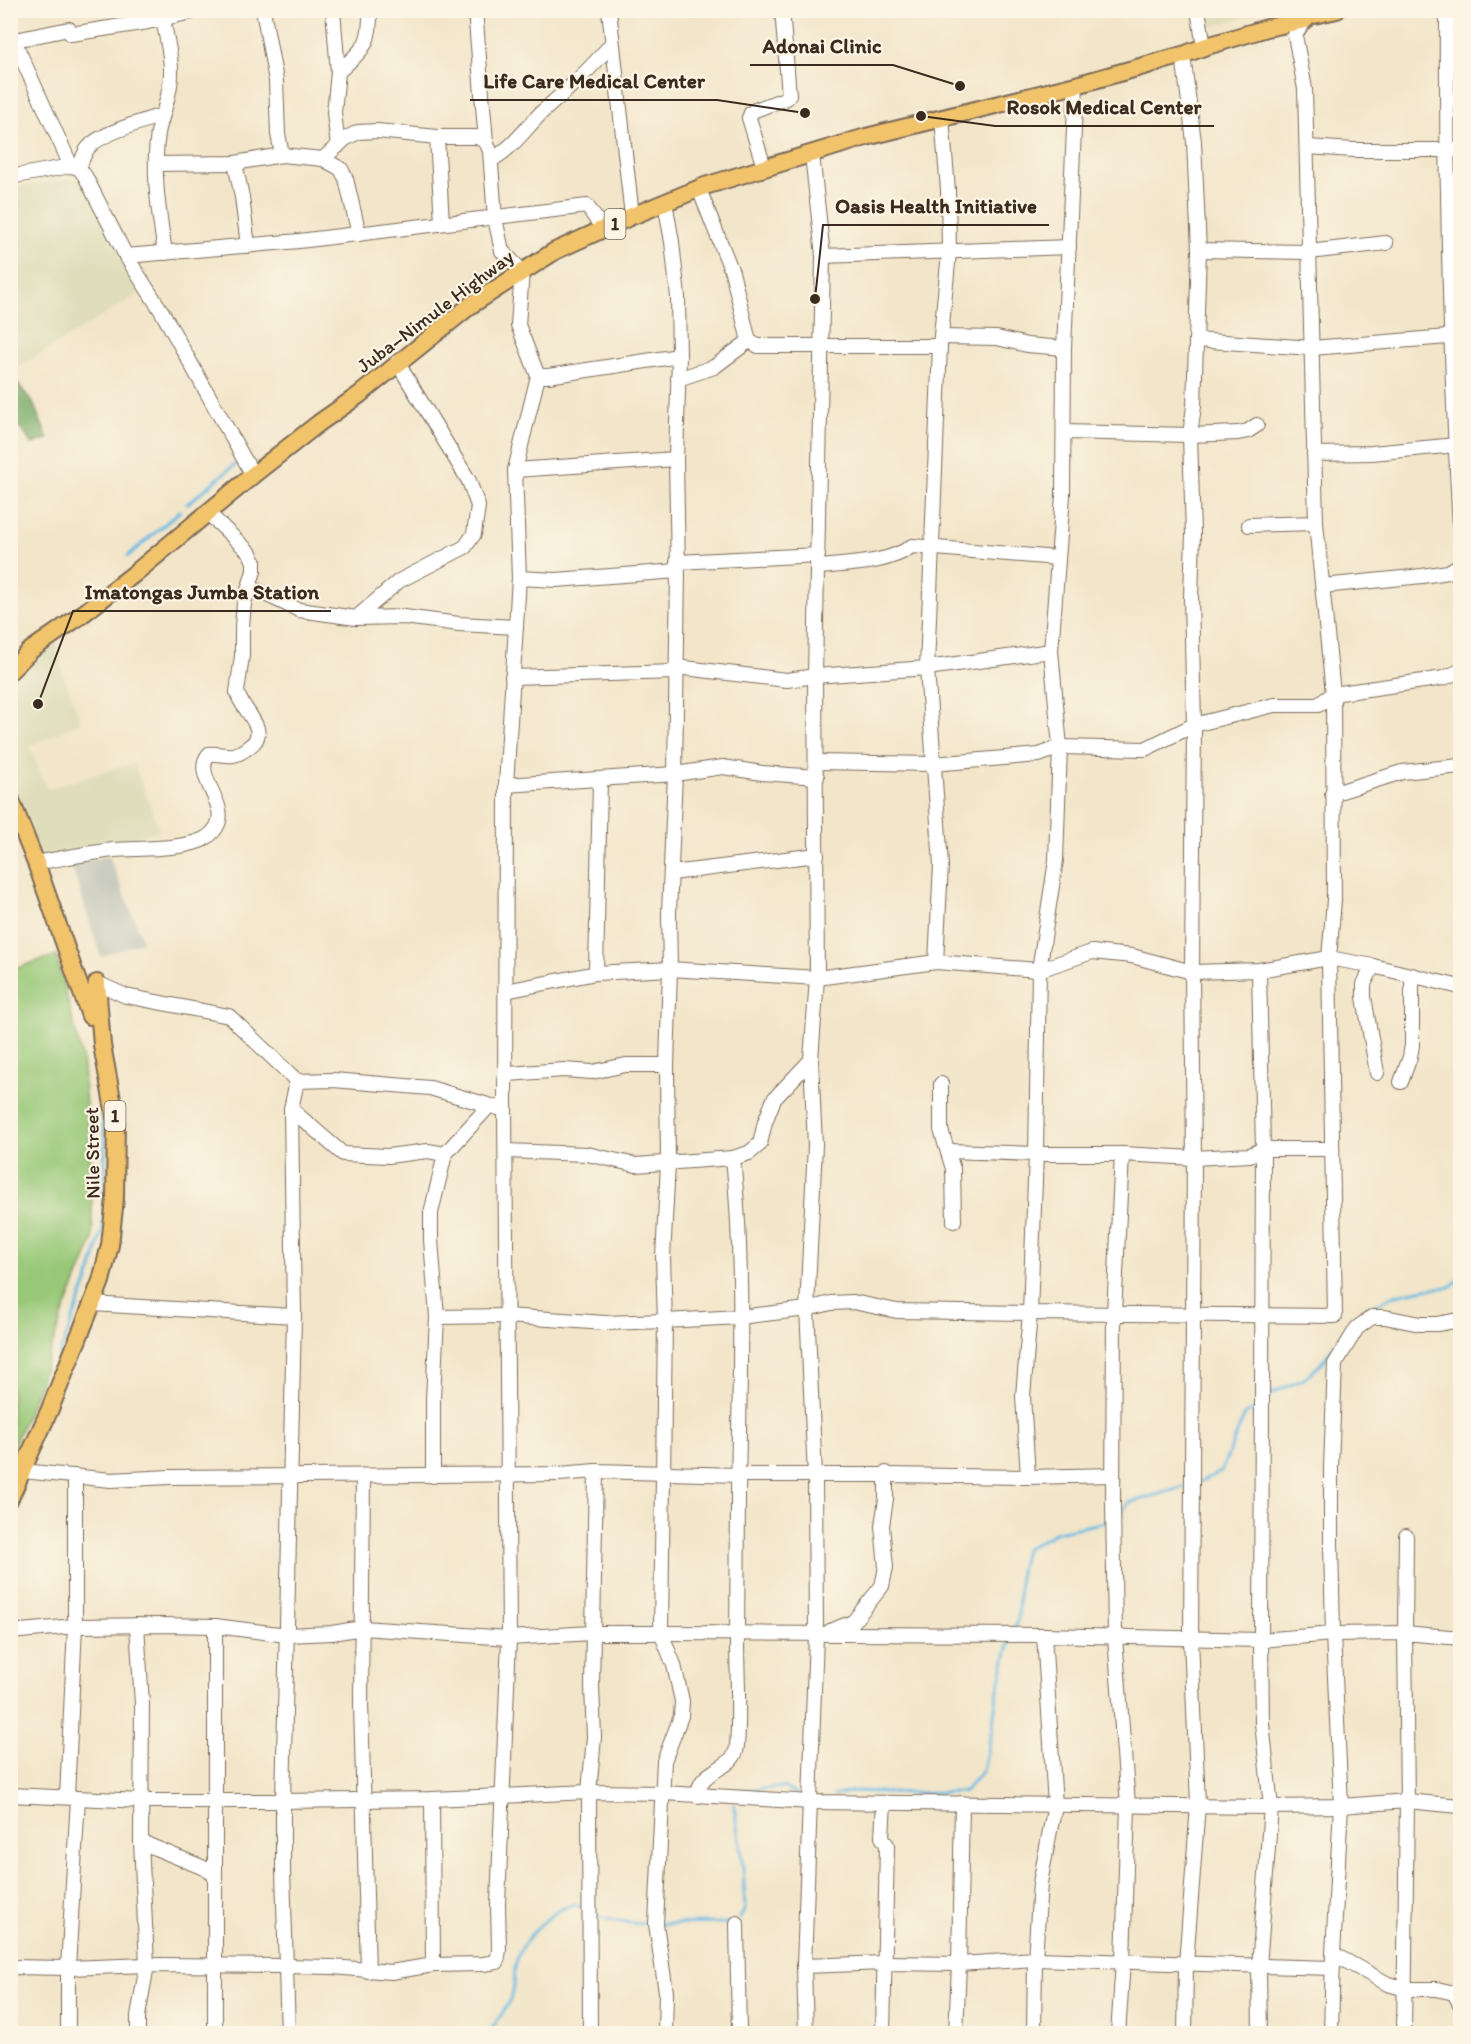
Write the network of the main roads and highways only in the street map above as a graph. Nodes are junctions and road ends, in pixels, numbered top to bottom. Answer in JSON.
{"nodes":[{"id":1,"x":1337,"y":10,"type":"edge"},
{"id":2,"x":1303,"y":15,"type":"edge"},
{"id":3,"x":10,"y":671,"type":"edge"},
{"id":4,"x":10,"y":798,"type":"edge"},
{"id":5,"x":10,"y":1498,"type":"edge"}],
"edges":[{"from":1,"to":2,"type":"main road","name":"Juba–Nimule Highway","number":"1"},
{"from":2,"to":3,"type":"main road","name":"Juba–Nimule Highway","number":"1"},
{"from":4,"to":5,"type":"main road","name":"Nile Street","number":"1"}]}
